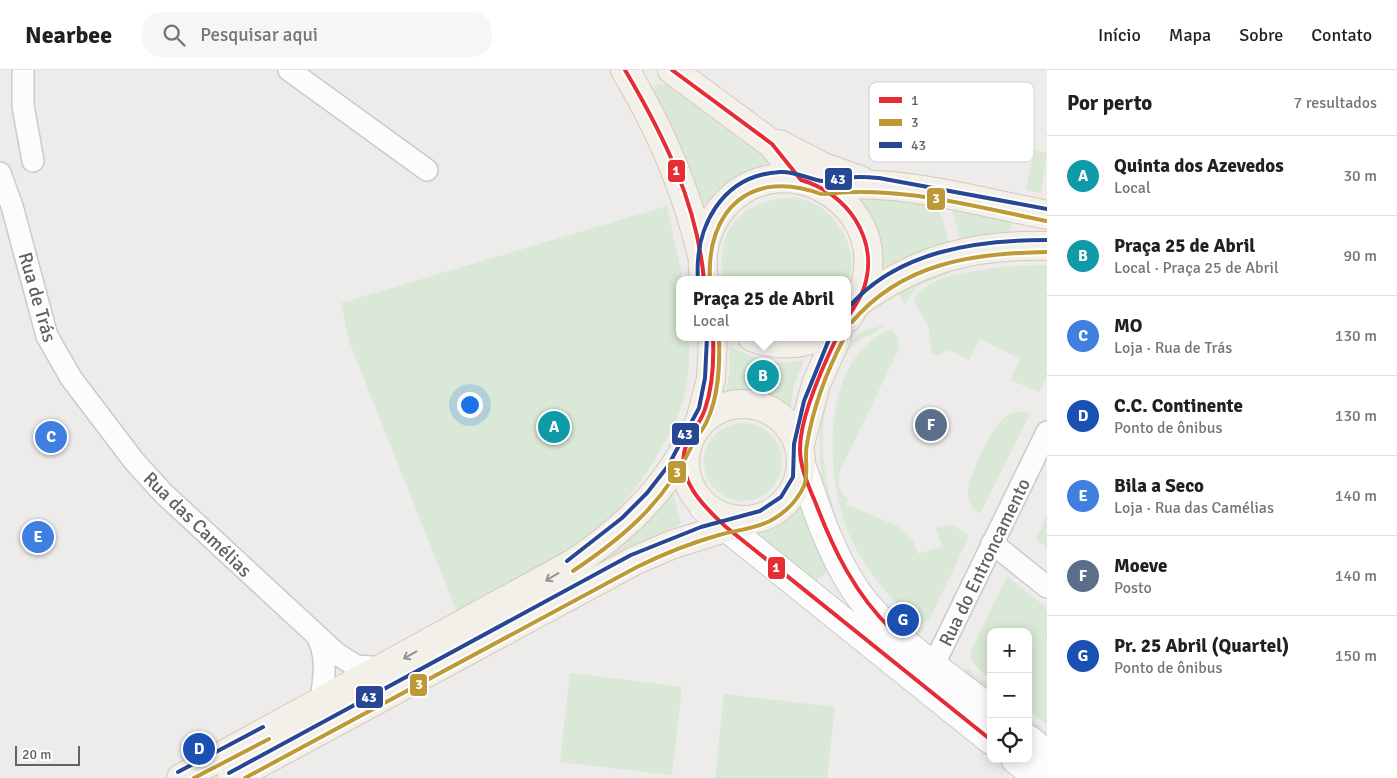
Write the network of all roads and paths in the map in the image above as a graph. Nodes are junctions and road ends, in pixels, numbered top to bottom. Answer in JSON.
{"nodes":[{"id":1,"x":23,"y":70,"type":"edge"},
{"id":2,"x":289,"y":70,"type":"edge"},
{"id":3,"x":625,"y":70,"type":"edge"},
{"id":4,"x":672,"y":70,"type":"edge"},
{"id":5,"x":754,"y":130,"type":"junction"},
{"id":6,"x":33,"y":161,"type":"dead end"},
{"id":7,"x":427,"y":170,"type":"dead end"},
{"id":8,"x":0,"y":173,"type":"edge"},
{"id":9,"x":812,"y":184,"type":"junction"},
{"id":10,"x":879,"y":185,"type":"junction"},
{"id":11,"x":1047,"y":215,"type":"edge"},
{"id":12,"x":1047,"y":246,"type":"edge"},
{"id":13,"x":703,"y":267,"type":"edge"},
{"id":14,"x":851,"y":312,"type":"edge"},
{"id":15,"x":851,"y":313,"type":"edge"},
{"id":16,"x":713,"y":341,"type":"edge"},
{"id":17,"x":762,"y":341,"type":"edge"},
{"id":18,"x":808,"y":341,"type":"edge"},
{"id":19,"x":835,"y":341,"type":"edge"},
{"id":20,"x":95,"y":411,"type":"joint"},
{"id":21,"x":700,"y":421,"type":"junction"},
{"id":22,"x":1047,"y":432,"type":"edge"},
{"id":23,"x":686,"y":447,"type":"junction"},
{"id":24,"x":800,"y":456,"type":"junction"},
{"id":25,"x":738,"y":524,"type":"junction"},
{"id":26,"x":992,"y":543,"type":"junction"},
{"id":27,"x":671,"y":545,"type":"junction"},
{"id":28,"x":776,"y":567,"type":"junction"},
{"id":29,"x":1047,"y":587,"type":"edge"},
{"id":30,"x":310,"y":629,"type":"junction"},
{"id":31,"x":934,"y":664,"type":"junction"},
{"id":32,"x":385,"y":668,"type":"junction"},
{"id":33,"x":321,"y":703,"type":"junction"},
{"id":34,"x":987,"y":707,"type":"edge"},
{"id":35,"x":987,"y":737,"type":"edge"},
{"id":36,"x":1032,"y":743,"type":"edge"},
{"id":37,"x":1047,"y":754,"type":"edge"},
{"id":38,"x":1020,"y":763,"type":"edge"},
{"id":39,"x":181,"y":778,"type":"edge"},
{"id":40,"x":232,"y":778,"type":"edge"},
{"id":41,"x":1038,"y":778,"type":"edge"}],
"edges":[{"from":1,"to":6,"type":"street"},
{"from":2,"to":7,"type":"street"},
{"from":3,"to":13,"type":"main road"},
{"from":4,"to":5,"type":"main road"},
{"from":5,"to":9,"type":"main road"},
{"from":5,"to":10,"type":"main road"},
{"from":8,"to":20,"type":"street","name":"Rua de Trás"},
{"from":9,"to":10,"type":"main road"},
{"from":9,"to":13,"type":"main road"},
{"from":9,"to":14,"type":"main road"},
{"from":10,"to":11,"type":"main road"},
{"from":12,"to":15,"type":"main road"},
{"from":16,"to":21,"type":"main road"},
{"from":17,"to":18,"type":"main road"},
{"from":19,"to":24,"type":"main road"},
{"from":20,"to":30,"type":"street","name":"Rua das Camélias"},
{"from":21,"to":23,"type":"main road"},
{"from":21,"to":24,"type":"main road"},
{"from":22,"to":26,"type":"street","name":"Rua do Entroncamento"},
{"from":23,"to":25,"type":"main road"},
{"from":23,"to":32,"type":"main road","one_way":true},
{"from":24,"to":25,"type":"main road"},
{"from":24,"to":31,"type":"main road"},
{"from":25,"to":27,"type":"main road"},
{"from":25,"to":28,"type":"main road"},
{"from":26,"to":29,"type":"street"},
{"from":26,"to":31,"type":"street","name":"Rua do Entroncamento"},
{"from":27,"to":28,"type":"main road"},
{"from":27,"to":40,"type":"main road"},
{"from":28,"to":35,"type":"main road"},
{"from":30,"to":32,"type":"street","name":"Rua das Camélias"},
{"from":30,"to":33,"type":"street"},
{"from":31,"to":34,"type":"main road"},
{"from":32,"to":33,"type":"main road"},
{"from":33,"to":39,"type":"main road"},
{"from":36,"to":37,"type":"main road"},
{"from":38,"to":41,"type":"main road"}]}
